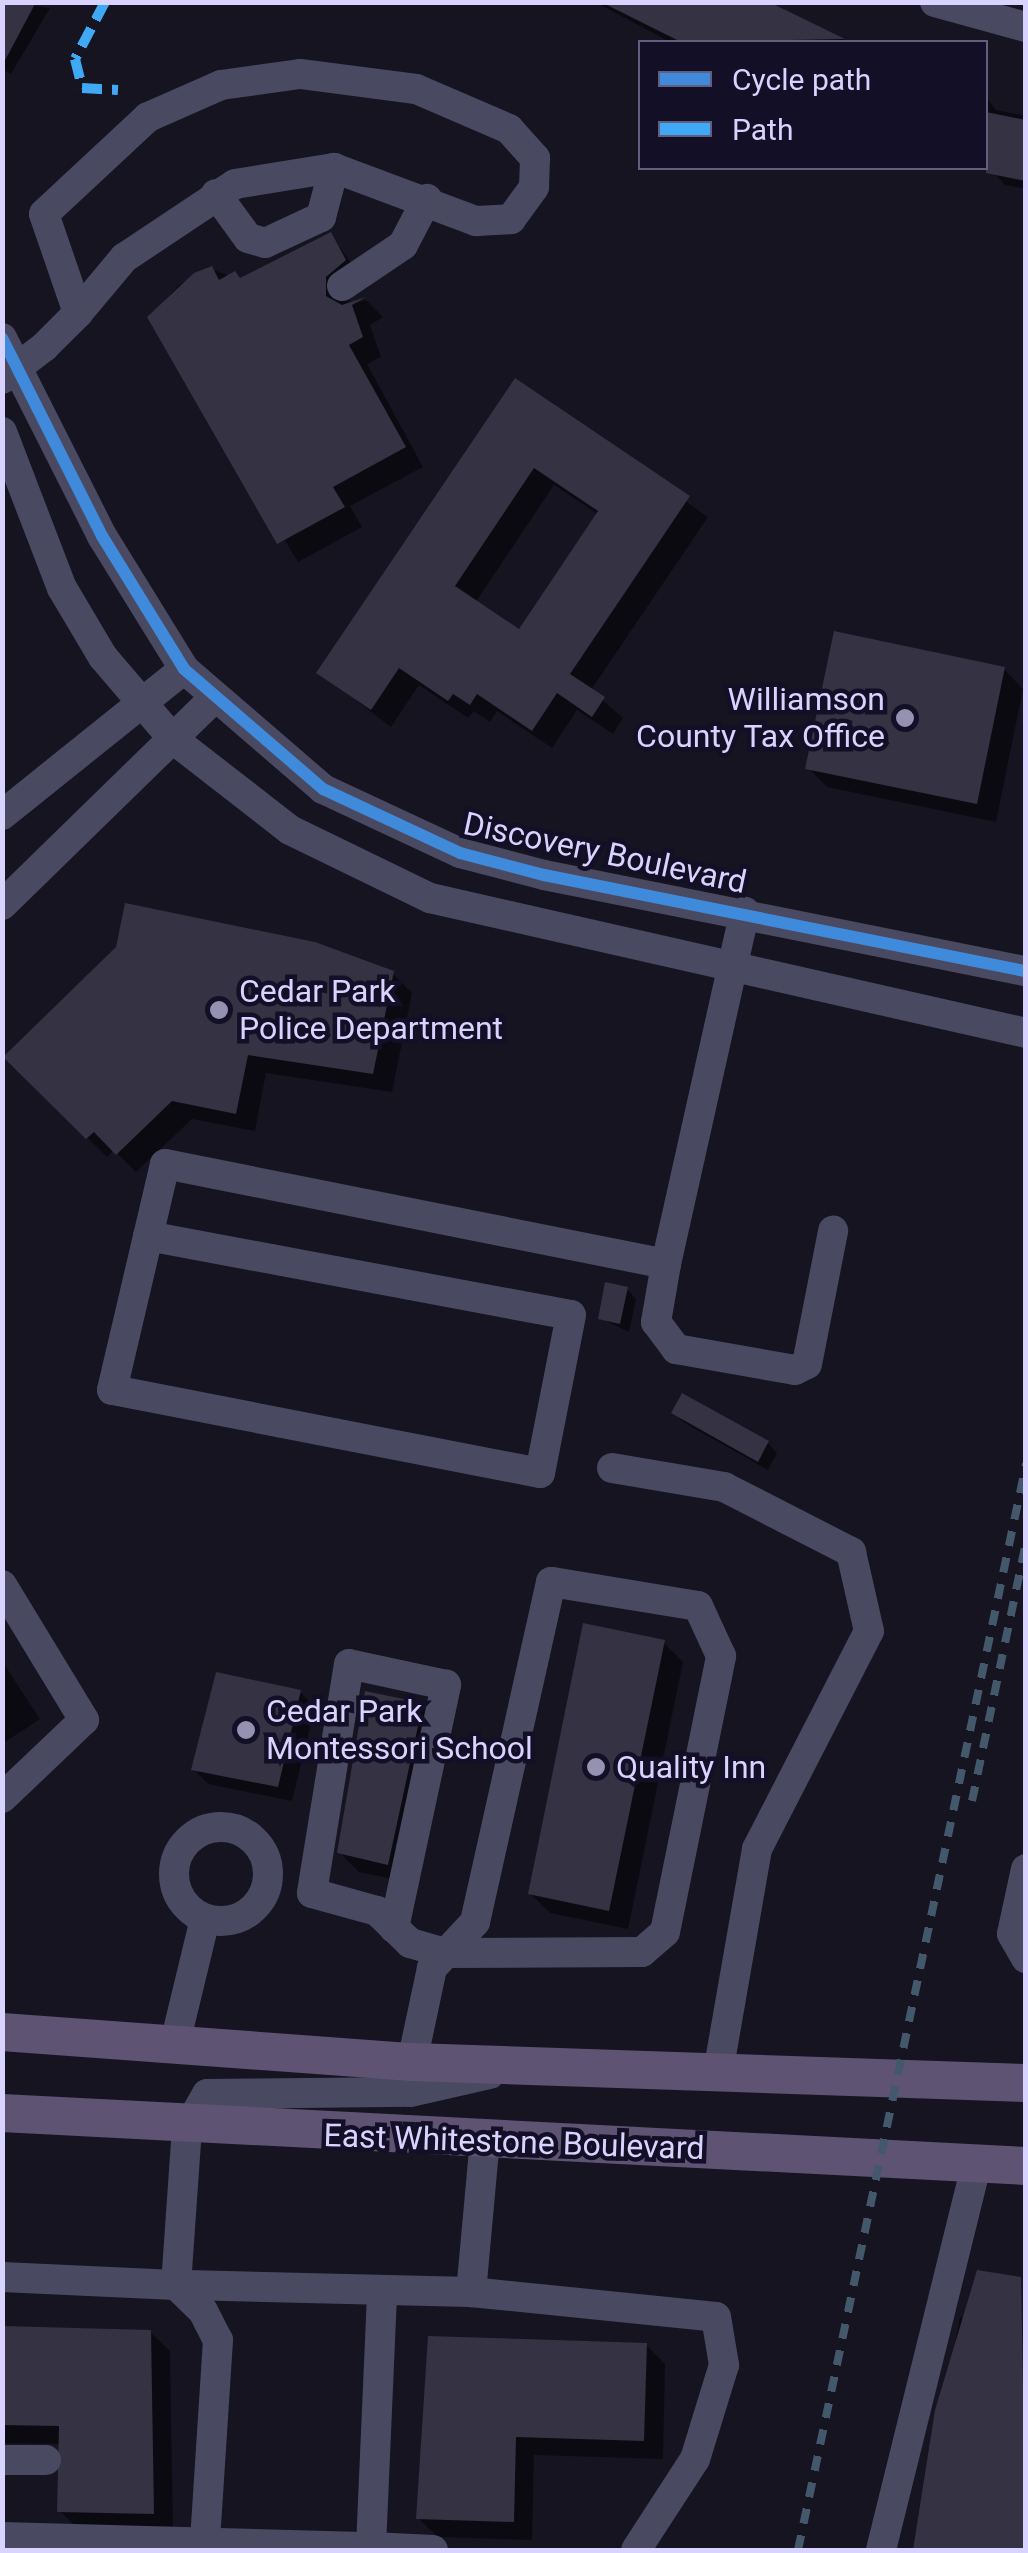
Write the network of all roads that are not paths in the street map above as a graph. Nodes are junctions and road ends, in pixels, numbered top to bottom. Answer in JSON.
{"nodes":[{"id":1,"x":936,"y":2,"type":"edge"},
{"id":2,"x":1026,"y":28,"type":"edge"},
{"id":3,"x":334,"y":168,"type":"junction"},
{"id":4,"x":216,"y":194,"type":"junction"},
{"id":5,"x":427,"y":199,"type":"junction"},
{"id":6,"x":342,"y":286,"type":"dead end"},
{"id":7,"x":78,"y":313,"type":"junction"},
{"id":8,"x":2,"y":338,"type":"edge"},
{"id":9,"x":13,"y":373,"type":"edge"},
{"id":10,"x":2,"y":432,"type":"edge"},
{"id":11,"x":184,"y":669,"type":"junction"},
{"id":12,"x":213,"y":700,"type":"junction"},
{"id":13,"x":139,"y":704,"type":"junction"},
{"id":14,"x":173,"y":739,"type":"junction"},
{"id":15,"x":2,"y":815,"type":"edge"},
{"id":16,"x":2,"y":905,"type":"edge"},
{"id":17,"x":744,"y":912,"type":"junction"},
{"id":18,"x":732,"y":966,"type":"junction"},
{"id":19,"x":1026,"y":971,"type":"edge"},
{"id":20,"x":1026,"y":1033,"type":"edge"},
{"id":21,"x":833,"y":1231,"type":"dead end"},
{"id":22,"x":148,"y":1236,"type":"junction"},
{"id":23,"x":666,"y":1264,"type":"junction"},
{"id":24,"x":612,"y":1468,"type":"dead end"},
{"id":25,"x":2,"y":1586,"type":"edge"},
{"id":26,"x":2,"y":1798,"type":"edge"},
{"id":27,"x":1026,"y":1869,"type":"edge"},
{"id":28,"x":205,"y":1919,"type":"dead end"},
{"id":29,"x":394,"y":1928,"type":"junction"},
{"id":30,"x":446,"y":1953,"type":"junction"},
{"id":31,"x":1026,"y":1958,"type":"edge"},
{"id":32,"x":2,"y":2032,"type":"edge"},
{"id":33,"x":174,"y":2048,"type":"junction"},
{"id":34,"x":412,"y":2062,"type":"junction"},
{"id":35,"x":530,"y":2065,"type":"junction"},
{"id":36,"x":718,"y":2072,"type":"junction"},
{"id":37,"x":1026,"y":2082,"type":"edge"},
{"id":38,"x":2,"y":2114,"type":"edge"},
{"id":39,"x":187,"y":2130,"type":"junction"},
{"id":40,"x":485,"y":2139,"type":"junction"},
{"id":41,"x":976,"y":2165,"type":"junction"},
{"id":42,"x":1026,"y":2166,"type":"edge"},
{"id":43,"x":2,"y":2276,"type":"edge"},
{"id":44,"x":176,"y":2285,"type":"junction"},
{"id":45,"x":382,"y":2290,"type":"junction"},
{"id":46,"x":471,"y":2292,"type":"junction"},
{"id":47,"x":2,"y":2460,"type":"edge"},
{"id":48,"x":46,"y":2460,"type":"dead end"},
{"id":49,"x":2,"y":2537,"type":"edge"},
{"id":50,"x":205,"y":2539,"type":"junction"},
{"id":51,"x":139,"y":2545,"type":"edge"},
{"id":52,"x":372,"y":2547,"type":"junction"},
{"id":53,"x":432,"y":2550,"type":"edge"},
{"id":54,"x":636,"y":2550,"type":"edge"},
{"id":55,"x":881,"y":2550,"type":"edge"}],
"edges":[{"from":1,"to":2,"type":"street"},
{"from":3,"to":4,"type":"street"},
{"from":3,"to":4,"type":"street"},
{"from":3,"to":5,"type":"street"},
{"from":4,"to":7,"type":"street"},
{"from":5,"to":6,"type":"street"},
{"from":5,"to":7,"type":"street"},
{"from":7,"to":9,"type":"street"},
{"from":8,"to":9,"type":"street","name":"Discovery Boulevard"},
{"from":9,"to":11,"type":"street","name":"Discovery Boulevard"},
{"from":10,"to":13,"type":"street"},
{"from":11,"to":12,"type":"street","name":"Discovery Boulevard"},
{"from":11,"to":13,"type":"street"},
{"from":12,"to":14,"type":"street"},
{"from":12,"to":17,"type":"street","name":"Discovery Boulevard"},
{"from":13,"to":14,"type":"street"},
{"from":13,"to":15,"type":"street"},
{"from":14,"to":16,"type":"street"},
{"from":14,"to":18,"type":"street"},
{"from":17,"to":18,"type":"street"},
{"from":17,"to":19,"type":"street","name":"Discovery Boulevard"},
{"from":18,"to":20,"type":"street"},
{"from":18,"to":23,"type":"street"},
{"from":21,"to":23,"type":"street"},
{"from":22,"to":22,"type":"street"},
{"from":22,"to":23,"type":"street"},
{"from":24,"to":36,"type":"street"},
{"from":25,"to":26,"type":"street"},
{"from":27,"to":31,"type":"street"},
{"from":28,"to":33,"type":"street"},
{"from":29,"to":29,"type":"street"},
{"from":29,"to":30,"type":"street"},
{"from":30,"to":30,"type":"street"},
{"from":30,"to":34,"type":"street"},
{"from":32,"to":33,"type":"main road"},
{"from":33,"to":34,"type":"main road"},
{"from":34,"to":35,"type":"main road"},
{"from":35,"to":36,"type":"main road"},
{"from":35,"to":39,"type":"street"},
{"from":36,"to":37,"type":"main road"},
{"from":38,"to":39,"type":"main road","name":"East Whitestone Boulevard"},
{"from":39,"to":40,"type":"main road","name":"East Whitestone Boulevard"},
{"from":39,"to":44,"type":"street"},
{"from":40,"to":41,"type":"main road","name":"East Whitestone Boulevard"},
{"from":40,"to":46,"type":"street"},
{"from":41,"to":42,"type":"main road","name":"East Whitestone Boulevard"},
{"from":41,"to":55,"type":"street"},
{"from":43,"to":44,"type":"street"},
{"from":44,"to":45,"type":"street"},
{"from":44,"to":50,"type":"street"},
{"from":45,"to":46,"type":"street"},
{"from":45,"to":52,"type":"street"},
{"from":46,"to":54,"type":"street"},
{"from":47,"to":48,"type":"street"},
{"from":49,"to":51,"type":"street"},
{"from":50,"to":51,"type":"street"},
{"from":50,"to":52,"type":"street"},
{"from":52,"to":53,"type":"street"}]}
